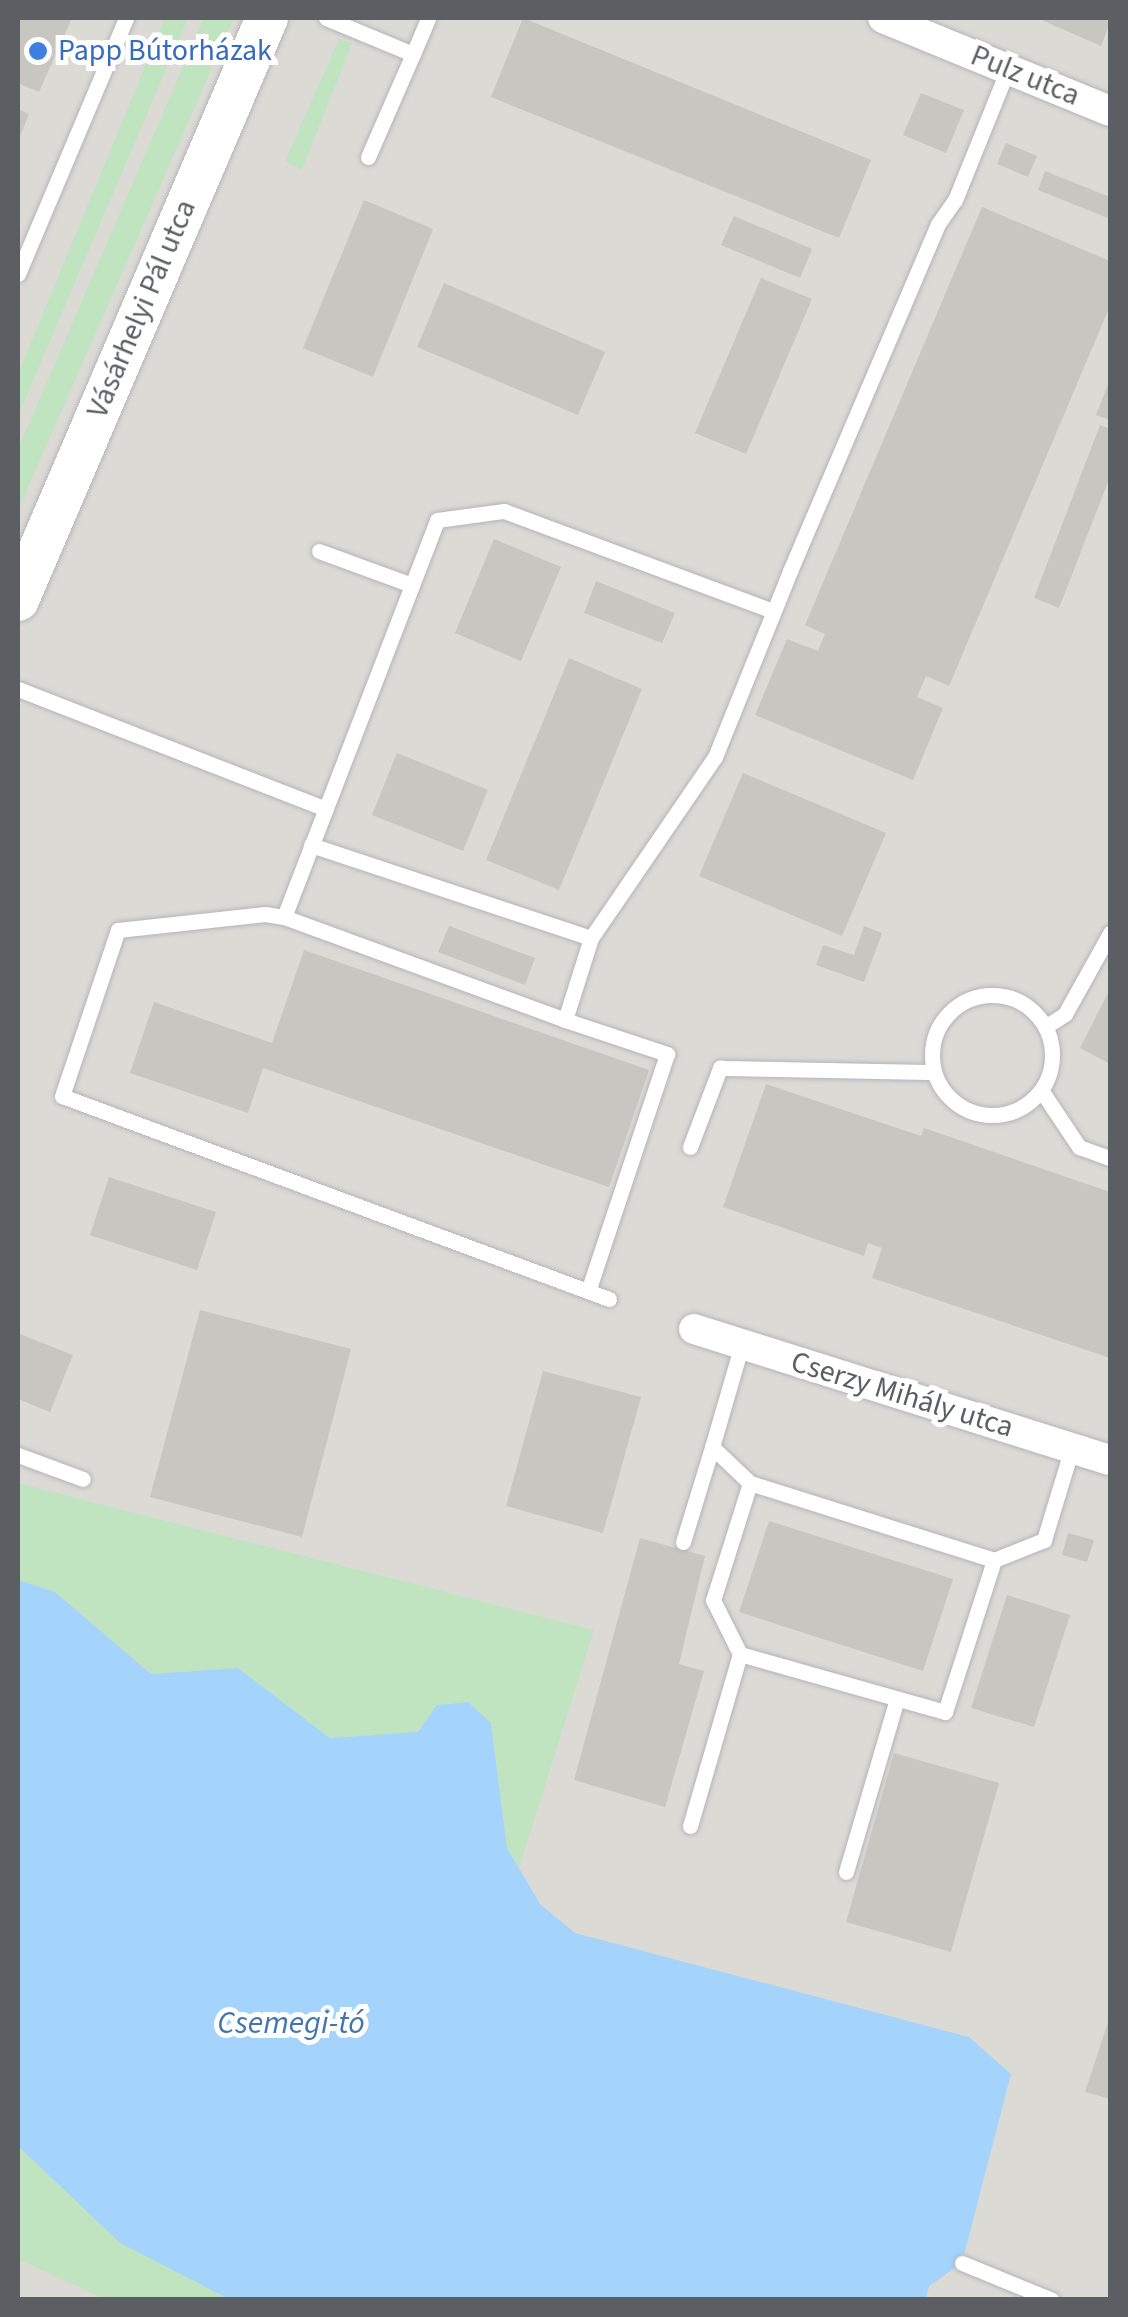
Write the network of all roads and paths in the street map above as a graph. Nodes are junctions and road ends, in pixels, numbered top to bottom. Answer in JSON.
{"nodes":[{"id":1,"x":126,"y":18,"type":"edge"},
{"id":2,"x":267,"y":18,"type":"edge"},
{"id":3,"x":326,"y":18,"type":"edge"},
{"id":4,"x":428,"y":18,"type":"edge"},
{"id":5,"x":883,"y":18,"type":"edge"},
{"id":6,"x":413,"y":54,"type":"junction"},
{"id":7,"x":1008,"y":69,"type":"junction"},
{"id":8,"x":1110,"y":111,"type":"edge"},
{"id":9,"x":368,"y":158,"type":"dead end"},
{"id":10,"x":18,"y":274,"type":"edge"},
{"id":11,"x":319,"y":551,"type":"dead end"},
{"id":12,"x":412,"y":584,"type":"junction"},
{"id":13,"x":18,"y":600,"type":"edge"},
{"id":14,"x":773,"y":612,"type":"junction"},
{"id":15,"x":18,"y":689,"type":"edge"},
{"id":16,"x":325,"y":809,"type":"junction"},
{"id":17,"x":312,"y":846,"type":"junction"},
{"id":18,"x":284,"y":917,"type":"junction"},
{"id":19,"x":1110,"y":933,"type":"edge"},
{"id":20,"x":591,"y":938,"type":"junction"},
{"id":21,"x":565,"y":1020,"type":"junction"},
{"id":22,"x":1046,"y":1027,"type":"junction"},
{"id":23,"x":934,"y":1072,"type":"junction"},
{"id":24,"x":1041,"y":1090,"type":"junction"},
{"id":25,"x":690,"y":1147,"type":"dead end"},
{"id":26,"x":1110,"y":1158,"type":"edge"},
{"id":27,"x":588,"y":1291,"type":"junction"},
{"id":28,"x":609,"y":1299,"type":"dead end"},
{"id":29,"x":694,"y":1329,"type":"dead end"},
{"id":30,"x":742,"y":1344,"type":"junction"},
{"id":31,"x":712,"y":1447,"type":"junction"},
{"id":32,"x":1072,"y":1448,"type":"junction"},
{"id":33,"x":18,"y":1455,"type":"edge"},
{"id":34,"x":1110,"y":1460,"type":"edge"},
{"id":35,"x":82,"y":1480,"type":"dead end"},
{"id":36,"x":750,"y":1483,"type":"junction"},
{"id":37,"x":683,"y":1542,"type":"dead end"},
{"id":38,"x":994,"y":1560,"type":"junction"},
{"id":39,"x":740,"y":1654,"type":"junction"},
{"id":40,"x":897,"y":1699,"type":"junction"},
{"id":41,"x":690,"y":1826,"type":"dead end"},
{"id":42,"x":846,"y":1872,"type":"dead end"},
{"id":43,"x":962,"y":2263,"type":"dead end"},
{"id":44,"x":1052,"y":2300,"type":"edge"}],
"edges":[{"from":1,"to":10,"type":"lane"},
{"from":2,"to":13,"type":"main road","name":"Vásárhelyi Pál utca"},
{"from":3,"to":6,"type":"lane"},
{"from":4,"to":6,"type":"lane"},
{"from":5,"to":7,"type":"street","name":"Pulz utca"},
{"from":6,"to":9,"type":"lane"},
{"from":7,"to":8,"type":"street","name":"Pulz utca"},
{"from":7,"to":14,"type":"lane"},
{"from":11,"to":12,"type":"lane"},
{"from":12,"to":14,"type":"lane"},
{"from":12,"to":16,"type":"lane"},
{"from":14,"to":20,"type":"lane"},
{"from":15,"to":16,"type":"lane"},
{"from":16,"to":17,"type":"lane"},
{"from":17,"to":18,"type":"lane"},
{"from":17,"to":20,"type":"lane"},
{"from":18,"to":21,"type":"lane"},
{"from":18,"to":27,"type":"lane"},
{"from":19,"to":22,"type":"lane"},
{"from":20,"to":21,"type":"lane"},
{"from":21,"to":27,"type":"lane"},
{"from":22,"to":23,"type":"lane"},
{"from":22,"to":24,"type":"lane"},
{"from":23,"to":24,"type":"lane"},
{"from":23,"to":25,"type":"lane"},
{"from":24,"to":26,"type":"lane"},
{"from":27,"to":28,"type":"lane"},
{"from":29,"to":30,"type":"street","name":"Cserzy Mihály utca"},
{"from":30,"to":31,"type":"lane"},
{"from":30,"to":32,"type":"street","name":"Cserzy Mihály utca"},
{"from":31,"to":36,"type":"lane"},
{"from":31,"to":37,"type":"lane"},
{"from":32,"to":34,"type":"street","name":"Cserzy Mihály utca"},
{"from":32,"to":38,"type":"lane"},
{"from":33,"to":35,"type":"lane"},
{"from":36,"to":38,"type":"lane"},
{"from":36,"to":39,"type":"lane"},
{"from":38,"to":40,"type":"lane"},
{"from":39,"to":40,"type":"lane"},
{"from":39,"to":41,"type":"lane"},
{"from":40,"to":42,"type":"lane"},
{"from":43,"to":44,"type":"lane"}]}
